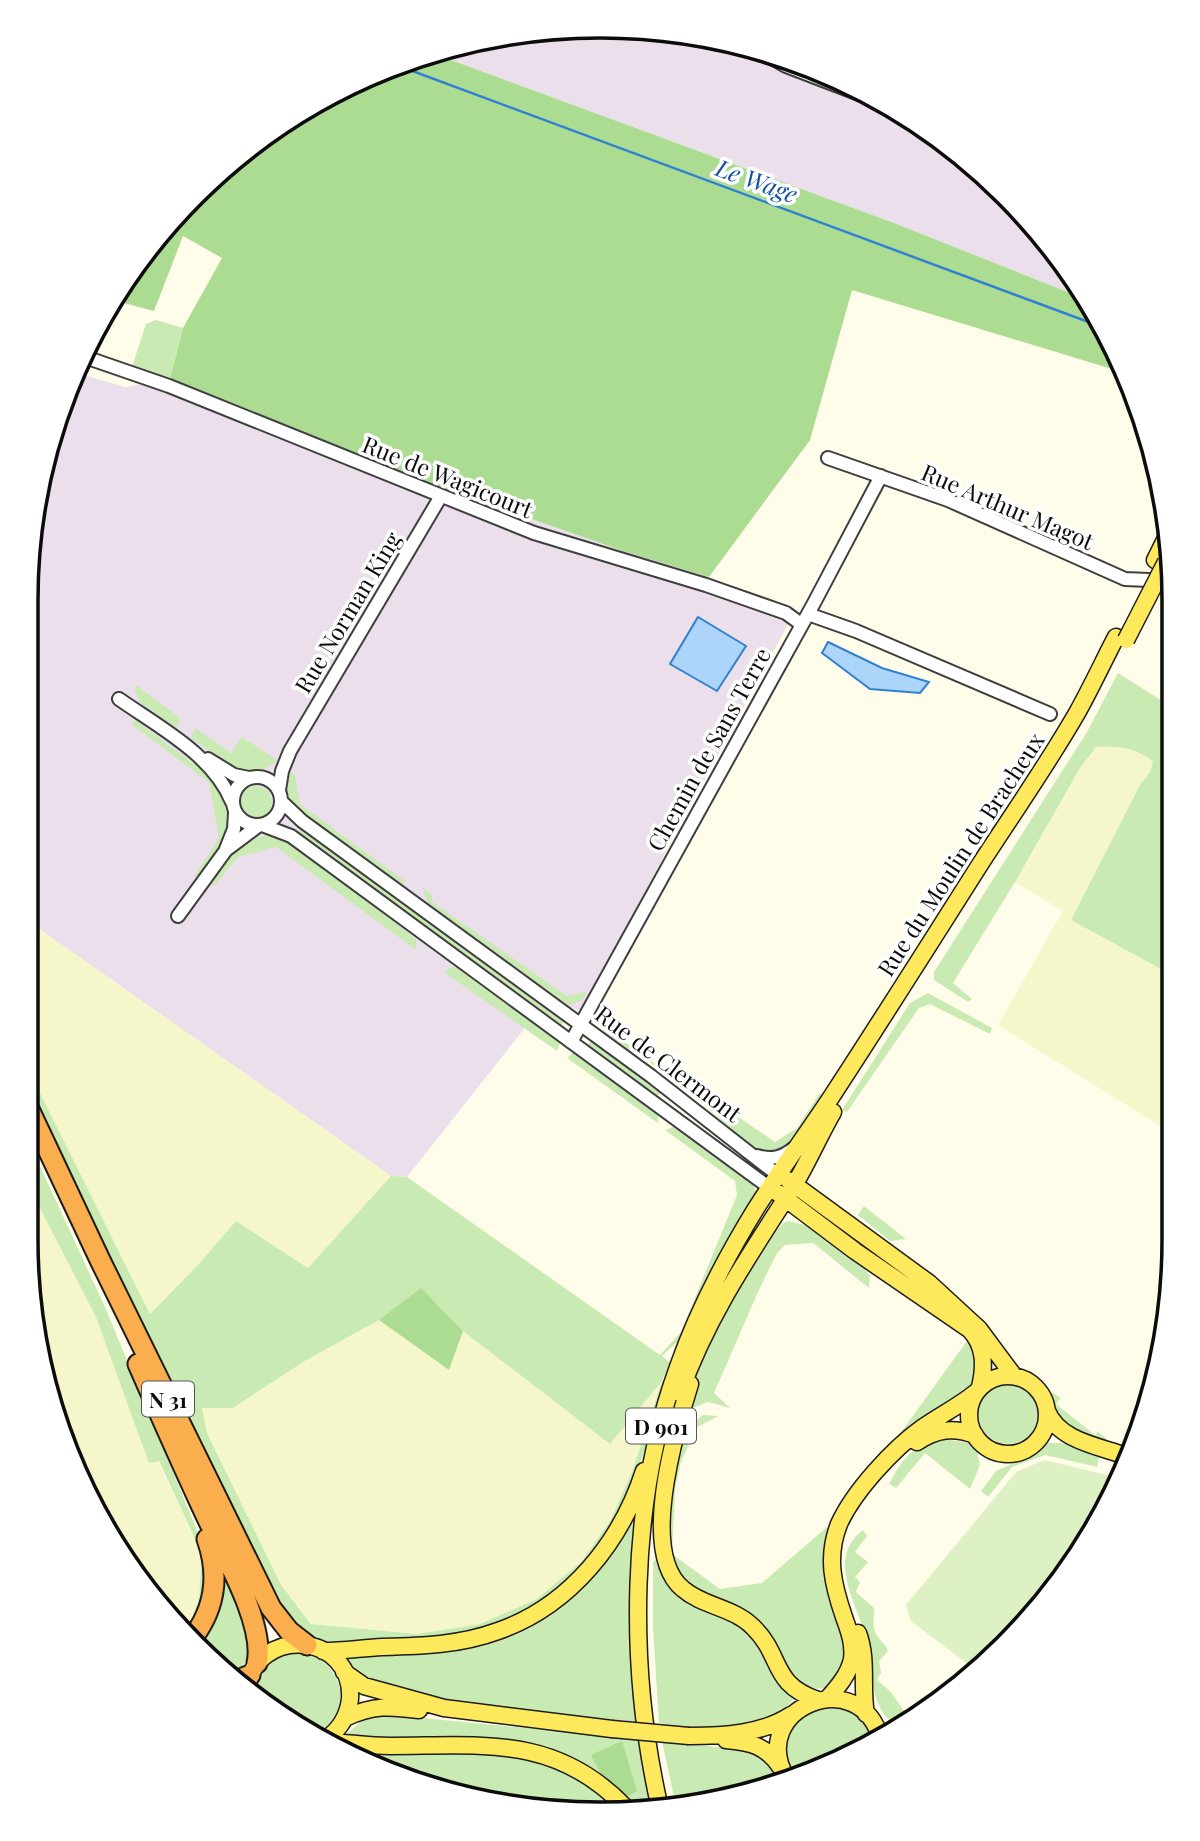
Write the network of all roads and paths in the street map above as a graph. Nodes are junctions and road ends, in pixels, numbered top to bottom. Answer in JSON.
{"nodes":[{"id":1,"x":93,"y":360,"type":"edge"},
{"id":2,"x":828,"y":458,"type":"dead end"},
{"id":3,"x":881,"y":476,"type":"junction"},
{"id":4,"x":441,"y":496,"type":"junction"},
{"id":5,"x":1160,"y":565,"type":"edge"},
{"id":6,"x":1161,"y":581,"type":"edge"},
{"id":7,"x":805,"y":619,"type":"junction"},
{"id":8,"x":1121,"y":639,"type":"junction"},
{"id":9,"x":120,"y":699,"type":"dead end"},
{"id":10,"x":1050,"y":714,"type":"dead end"},
{"id":11,"x":189,"y":749,"type":"junction"},
{"id":12,"x":290,"y":751,"type":"junction"},
{"id":13,"x":254,"y":778,"type":"junction"},
{"id":14,"x":280,"y":795,"type":"junction"},
{"id":15,"x":234,"y":807,"type":"junction"},
{"id":16,"x":260,"y":825,"type":"junction"},
{"id":17,"x":226,"y":850,"type":"junction"},
{"id":18,"x":178,"y":916,"type":"dead end"},
{"id":19,"x":582,"y":1025,"type":"junction"},
{"id":20,"x":571,"y":1042,"type":"junction"},
{"id":21,"x":683,"y":1101,"type":"junction"},
{"id":22,"x":669,"y":1114,"type":"junction"},
{"id":23,"x":38,"y":1128,"type":"edge"},
{"id":24,"x":805,"y":1138,"type":"junction"},
{"id":25,"x":38,"y":1146,"type":"edge"},
{"id":26,"x":748,"y":1150,"type":"junction"},
{"id":27,"x":775,"y":1182,"type":"junction"},
{"id":28,"x":794,"y":1184,"type":"junction"},
{"id":29,"x":785,"y":1199,"type":"junction"},
{"id":30,"x":814,"y":1220,"type":"junction"},
{"id":31,"x":762,"y":1235,"type":"junction"},
{"id":32,"x":708,"y":1325,"type":"junction"},
{"id":33,"x":1014,"y":1376,"type":"junction"},
{"id":34,"x":978,"y":1390,"type":"junction"},
{"id":35,"x":664,"y":1409,"type":"junction"},
{"id":36,"x":1047,"y":1411,"type":"junction"},
{"id":37,"x":975,"y":1435,"type":"junction"},
{"id":38,"x":1036,"y":1442,"type":"junction"},
{"id":39,"x":1093,"y":1444,"type":"junction"},
{"id":40,"x":1120,"y":1454,"type":"edge"},
{"id":41,"x":188,"y":1478,"type":"junction"},
{"id":42,"x":197,"y":1631,"type":"edge"},
{"id":43,"x":315,"y":1648,"type":"junction"},
{"id":44,"x":344,"y":1672,"type":"junction"},
{"id":45,"x":247,"y":1677,"type":"edge"},
{"id":46,"x":822,"y":1700,"type":"junction"},
{"id":47,"x":796,"y":1712,"type":"junction"},
{"id":48,"x":471,"y":1713,"type":"junction"},
{"id":49,"x":866,"y":1714,"type":"junction"},
{"id":50,"x":345,"y":1718,"type":"junction"},
{"id":51,"x":877,"y":1729,"type":"edge"},
{"id":52,"x":332,"y":1734,"type":"edge"},
{"id":53,"x":689,"y":1736,"type":"junction"},
{"id":54,"x":349,"y":1743,"type":"edge"},
{"id":55,"x":783,"y":1772,"type":"edge"},
{"id":56,"x":784,"y":1772,"type":"edge"},
{"id":57,"x":658,"y":1799,"type":"edge"},
{"id":58,"x":666,"y":1799,"type":"edge"},
{"id":59,"x":618,"y":1802,"type":"edge"}],
"edges":[{"from":1,"to":4,"type":"street","name":"Rue de Wagicourt"},
{"from":2,"to":3,"type":"street","name":"Rue Arthur Magot"},
{"from":3,"to":6,"type":"street","name":"Rue Arthur Magot"},
{"from":3,"to":7,"type":"street","name":"Chemin de Sans Terre"},
{"from":4,"to":7,"type":"street","name":"Rue de Wagicourt"},
{"from":4,"to":12,"type":"street","name":"Rue Norman King"},
{"from":5,"to":8,"type":"main road","name":"Rue du Moulin de Bracheux"},
{"from":7,"to":10,"type":"street","name":"Rue de Wagicourt"},
{"from":7,"to":19,"type":"street","name":"Chemin de Sans Terre"},
{"from":8,"to":24,"type":"main road","name":"Rue du Moulin de Bracheux"},
{"from":8,"to":28,"type":"main road","name":"Rue du Moulin de Bracheux"},
{"from":9,"to":11,"type":"street"},
{"from":11,"to":13,"type":"street"},
{"from":11,"to":15,"type":"street"},
{"from":12,"to":13,"type":"street","name":"Rue Norman King"},
{"from":12,"to":14,"type":"street","name":"Rue Norman King"},
{"from":13,"to":14,"type":"street"},
{"from":13,"to":15,"type":"street"},
{"from":14,"to":16,"type":"street"},
{"from":14,"to":19,"type":"street","name":"Rue de Clermont"},
{"from":15,"to":16,"type":"street"},
{"from":15,"to":17,"type":"street"},
{"from":16,"to":17,"type":"street"},
{"from":16,"to":20,"type":"street","name":"Rue de Clermont"},
{"from":17,"to":18,"type":"street"},
{"from":19,"to":20,"type":"street","name":"Chemin de Sans Terre"},
{"from":19,"to":21,"type":"street","name":"Rue de Clermont"},
{"from":20,"to":22,"type":"street","name":"Rue de Clermont"},
{"from":21,"to":22,"type":"street"},
{"from":21,"to":26,"type":"street","name":"Rue de Clermont"},
{"from":22,"to":27,"type":"street","name":"Rue de Clermont"},
{"from":23,"to":43,"type":"highway","number":"N 31"},
{"from":24,"to":26,"type":"street"},
{"from":24,"to":27,"type":"main road","name":"Rue du Moulin de Bracheux"},
{"from":25,"to":41,"type":"highway","number":"N 31"},
{"from":26,"to":27,"type":"street","name":"Rue de Clermont"},
{"from":27,"to":28,"type":"main road","name":"Rue de Clermont"},
{"from":27,"to":29,"type":"main road","name":"Rue de Clermont"},
{"from":27,"to":35,"type":"main road","number":"D 901"},
{"from":28,"to":29,"type":"main road","name":"Rue du Moulin de Bracheux"},
{"from":28,"to":33,"type":"main road","name":"Rue de Clermont"},
{"from":29,"to":30,"type":"main road","name":"Rue de Clermont"},
{"from":29,"to":31,"type":"main road","number":"D 901"},
{"from":30,"to":31,"type":"main road"},
{"from":30,"to":34,"type":"main road","name":"Rue de Clermont"},
{"from":31,"to":32,"type":"main road","number":"D 901"},
{"from":32,"to":46,"type":"main road"},
{"from":32,"to":58,"type":"main road","number":"D 901"},
{"from":33,"to":34,"type":"main road"},
{"from":33,"to":36,"type":"main road"},
{"from":34,"to":37,"type":"main road"},
{"from":34,"to":46,"type":"main road"},
{"from":35,"to":43,"type":"main road"},
{"from":35,"to":57,"type":"main road","number":"D 901"},
{"from":36,"to":38,"type":"main road"},
{"from":36,"to":39,"type":"main road"},
{"from":37,"to":38,"type":"main road"},
{"from":37,"to":49,"type":"main road"},
{"from":38,"to":39,"type":"main road"},
{"from":39,"to":40,"type":"main road"},
{"from":41,"to":42,"type":"highway"},
{"from":41,"to":45,"type":"highway","number":"N 31"},
{"from":43,"to":44,"type":"main road"},
{"from":43,"to":45,"type":"main road"},
{"from":44,"to":48,"type":"main road"},
{"from":44,"to":50,"type":"main road"},
{"from":46,"to":47,"type":"main road"},
{"from":46,"to":49,"type":"main road"},
{"from":47,"to":53,"type":"main road"},
{"from":47,"to":56,"type":"main road"},
{"from":48,"to":50,"type":"main road"},
{"from":48,"to":53,"type":"main road","bridge":true},
{"from":49,"to":51,"type":"main road"},
{"from":50,"to":52,"type":"main road"},
{"from":53,"to":55,"type":"main road"},
{"from":54,"to":59,"type":"main road"}]}
